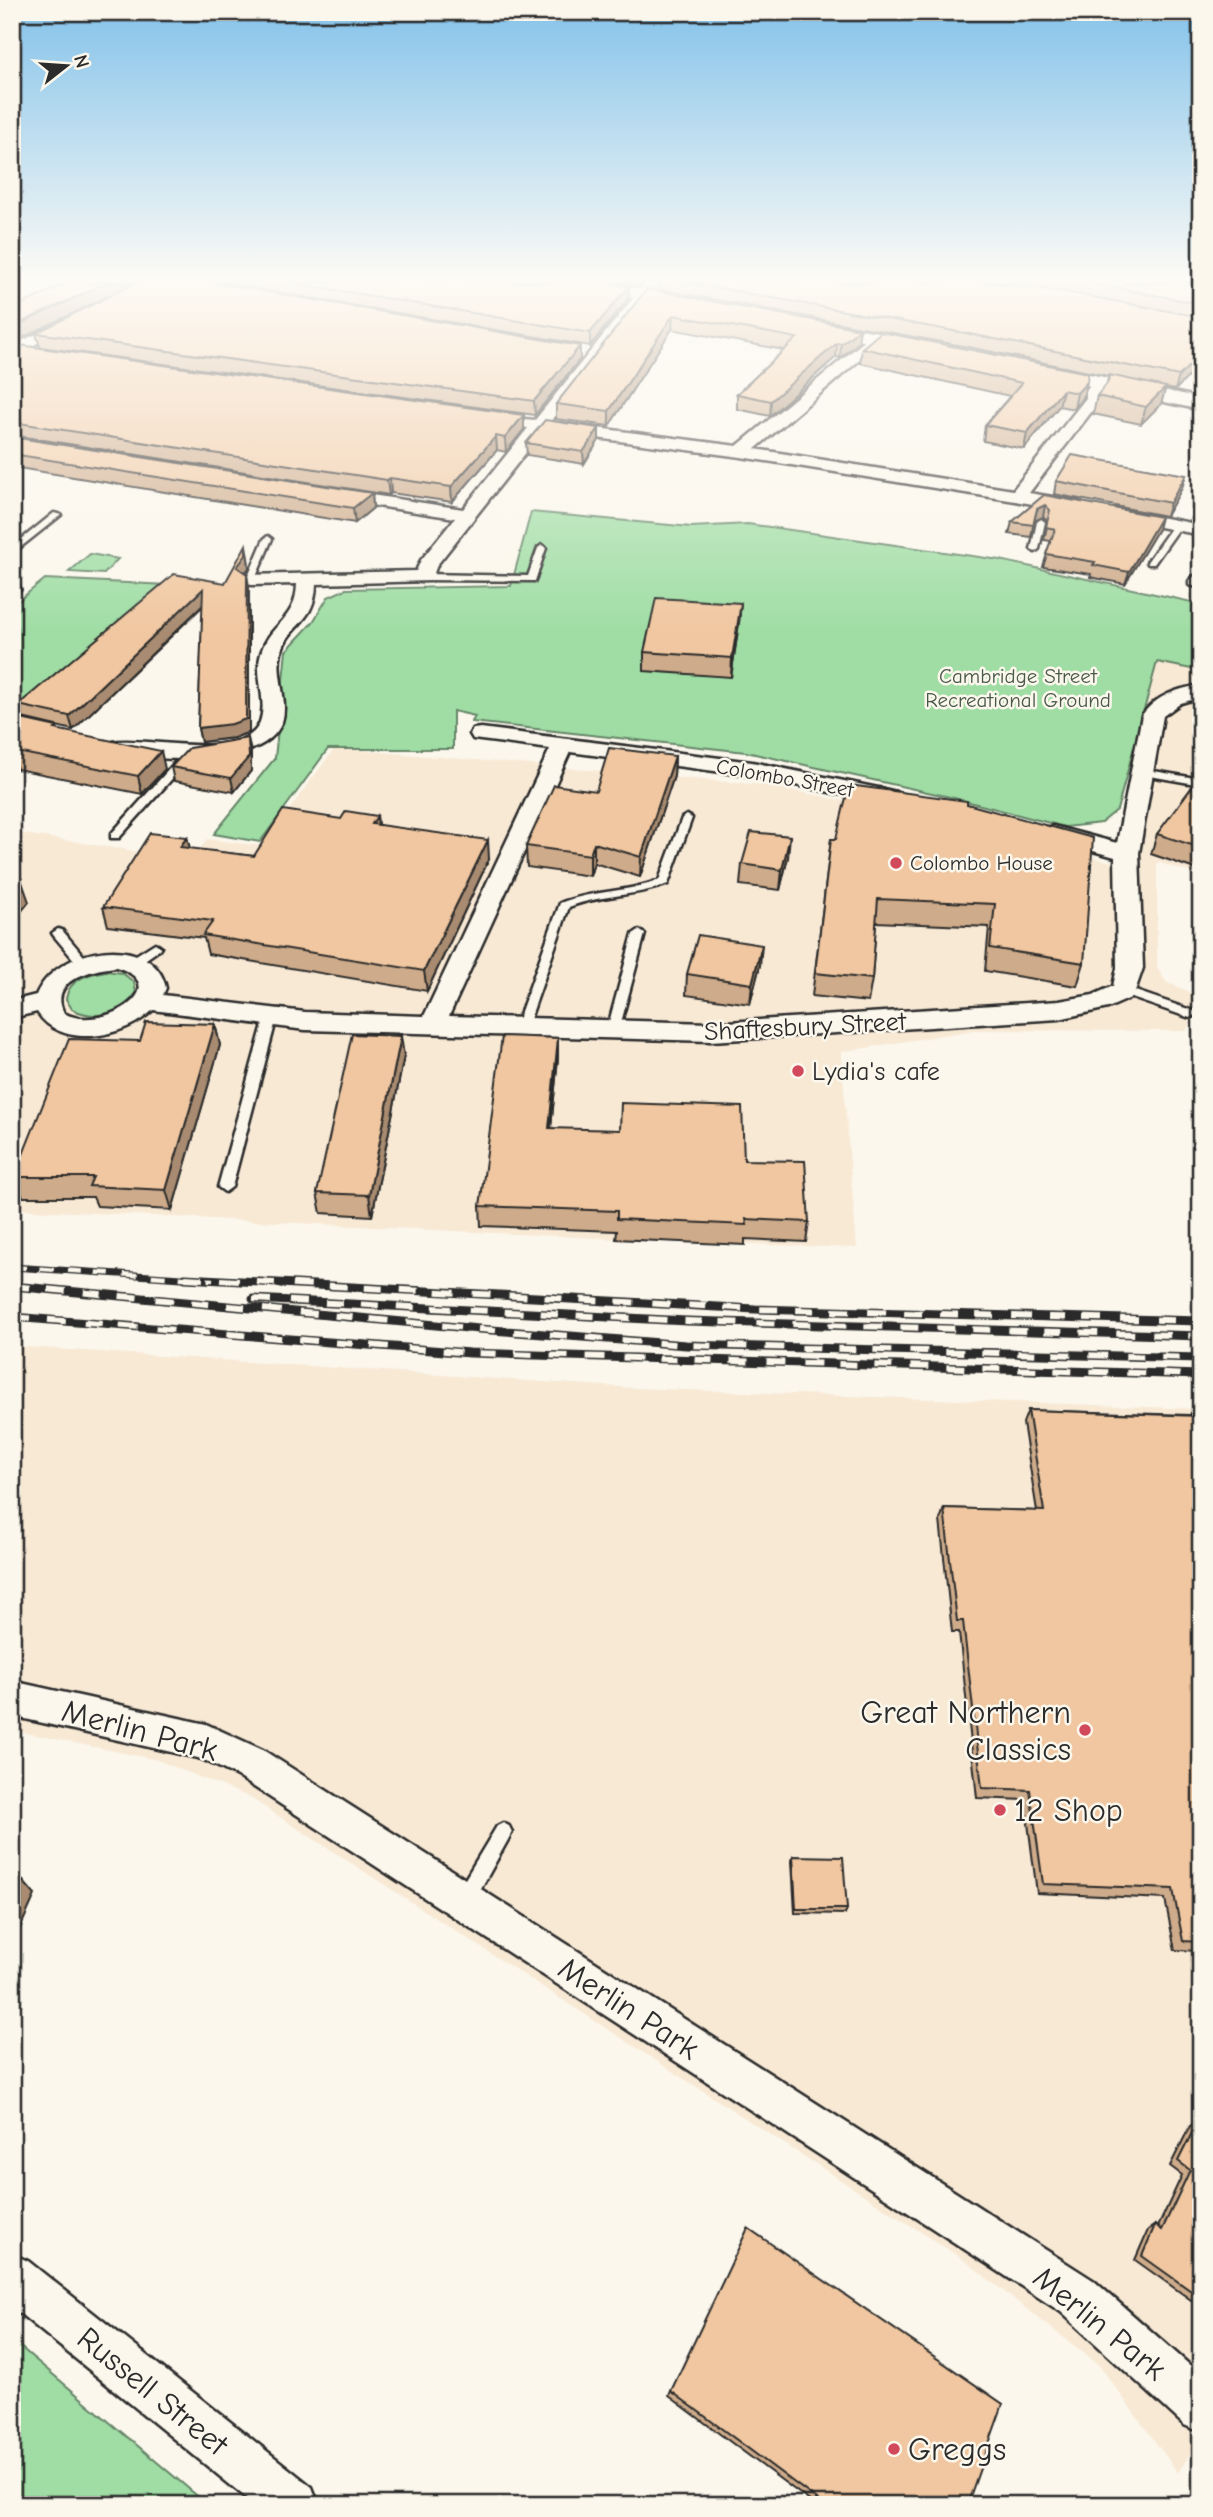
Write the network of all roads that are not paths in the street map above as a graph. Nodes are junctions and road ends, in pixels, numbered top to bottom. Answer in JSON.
{"nodes":[{"id":1,"x":556,"y":399,"type":"edge"},
{"id":2,"x":804,"y":399,"type":"edge"},
{"id":3,"x":1093,"y":399,"type":"edge"},
{"id":4,"x":1181,"y":399,"type":"edge"},
{"id":5,"x":1201,"y":404,"type":"edge"},
{"id":6,"x":471,"y":416,"type":"edge"},
{"id":7,"x":539,"y":426,"type":"junction"},
{"id":8,"x":741,"y":452,"type":"junction"},
{"id":9,"x":315,"y":491,"type":"edge"},
{"id":10,"x":1018,"y":495,"type":"junction"},
{"id":11,"x":1042,"y":512,"type":"junction"},
{"id":12,"x":57,"y":515,"type":"dead end"},
{"id":13,"x":467,"y":515,"type":"junction"},
{"id":14,"x":1177,"y":526,"type":"junction"},
{"id":15,"x":1201,"y":530,"type":"edge"},
{"id":16,"x":268,"y":539,"type":"dead end"},
{"id":17,"x":542,"y":548,"type":"dead end"},
{"id":18,"x":1035,"y":549,"type":"dead end"},
{"id":19,"x":12,"y":551,"type":"edge"},
{"id":20,"x":1151,"y":562,"type":"dead end"},
{"id":21,"x":1201,"y":573,"type":"edge"},
{"id":22,"x":424,"y":577,"type":"junction"},
{"id":23,"x":307,"y":578,"type":"junction"},
{"id":24,"x":251,"y":579,"type":"joint"},
{"id":25,"x":1201,"y":585,"type":"edge"},
{"id":26,"x":1201,"y":691,"type":"edge"},
{"id":27,"x":481,"y":734,"type":"dead end"},
{"id":28,"x":102,"y":743,"type":"edge"},
{"id":29,"x":562,"y":746,"type":"junction"},
{"id":30,"x":191,"y":751,"type":"junction"},
{"id":31,"x":1142,"y":772,"type":"junction"},
{"id":32,"x":1201,"y":782,"type":"edge"},
{"id":33,"x":912,"y":802,"type":"edge"},
{"id":34,"x":687,"y":818,"type":"dead end"},
{"id":35,"x":1029,"y":827,"type":"edge"},
{"id":36,"x":115,"y":836,"type":"dead end"},
{"id":37,"x":1127,"y":853,"type":"junction"},
{"id":38,"x":58,"y":933,"type":"dead end"},
{"id":39,"x":639,"y":934,"type":"dead end"},
{"id":40,"x":155,"y":947,"type":"dead end"},
{"id":41,"x":132,"y":963,"type":"junction"},
{"id":42,"x":84,"y":964,"type":"junction"},
{"id":43,"x":1124,"y":991,"type":"junction"},
{"id":44,"x":48,"y":1000,"type":"junction"},
{"id":45,"x":149,"y":1001,"type":"junction"},
{"id":46,"x":1190,"y":1014,"type":"dead end"},
{"id":47,"x":13,"y":1016,"type":"edge"},
{"id":48,"x":271,"y":1017,"type":"junction"},
{"id":49,"x":432,"y":1026,"type":"junction"},
{"id":50,"x":521,"y":1028,"type":"junction"},
{"id":51,"x":613,"y":1030,"type":"junction"},
{"id":52,"x":225,"y":1187,"type":"dead end"},
{"id":53,"x":12,"y":1698,"type":"edge"},
{"id":54,"x":503,"y":1832,"type":"dead end"},
{"id":55,"x":462,"y":1901,"type":"junction"},
{"id":56,"x":12,"y":2277,"type":"edge"},
{"id":57,"x":1201,"y":2408,"type":"edge"},
{"id":58,"x":294,"y":2505,"type":"edge"}],
"edges":[{"from":1,"to":7,"type":"street"},
{"from":2,"to":8,"type":"street"},
{"from":3,"to":10,"type":"street"},
{"from":4,"to":5,"type":"street"},
{"from":6,"to":7,"type":"street"},
{"from":7,"to":8,"type":"street"},
{"from":7,"to":13,"type":"street"},
{"from":8,"to":10,"type":"street"},
{"from":9,"to":13,"type":"street"},
{"from":10,"to":11,"type":"street"},
{"from":11,"to":14,"type":"street"},
{"from":11,"to":18,"type":"lane"},
{"from":12,"to":19,"type":"lane"},
{"from":13,"to":22,"type":"street"},
{"from":14,"to":15,"type":"street"},
{"from":14,"to":20,"type":"lane"},
{"from":16,"to":24,"type":"lane"},
{"from":17,"to":22,"type":"lane"},
{"from":21,"to":25,"type":"lane"},
{"from":22,"to":23,"type":"street"},
{"from":23,"to":24,"type":"street"},
{"from":23,"to":30,"type":"street"},
{"from":26,"to":31,"type":"street"},
{"from":27,"to":29,"type":"street","name":"Colombo Street"},
{"from":28,"to":30,"type":"street"},
{"from":29,"to":33,"type":"street","name":"Colombo Street"},
{"from":29,"to":49,"type":"street"},
{"from":30,"to":36,"type":"lane"},
{"from":31,"to":32,"type":"lane"},
{"from":31,"to":37,"type":"street"},
{"from":34,"to":50,"type":"lane"},
{"from":35,"to":37,"type":"street"},
{"from":37,"to":43,"type":"street"},
{"from":38,"to":42,"type":"lane"},
{"from":39,"to":51,"type":"lane"},
{"from":40,"to":41,"type":"lane"},
{"from":41,"to":42,"type":"street"},
{"from":41,"to":45,"type":"street"},
{"from":42,"to":44,"type":"street"},
{"from":43,"to":46,"type":"lane"},
{"from":43,"to":51,"type":"street","name":"Shaftesbury Street"},
{"from":44,"to":45,"type":"street"},
{"from":44,"to":47,"type":"street"},
{"from":45,"to":48,"type":"street","name":"Shaftesbury Street"},
{"from":48,"to":49,"type":"street","name":"Shaftesbury Street"},
{"from":48,"to":52,"type":"lane"},
{"from":49,"to":50,"type":"street","name":"Shaftesbury Street"},
{"from":50,"to":51,"type":"street","name":"Shaftesbury Street"},
{"from":53,"to":55,"type":"street","name":"Merlin Park"},
{"from":54,"to":55,"type":"lane"},
{"from":55,"to":57,"type":"street","name":"Merlin Park"},
{"from":56,"to":58,"type":"street","name":"Russell Street"}]}
